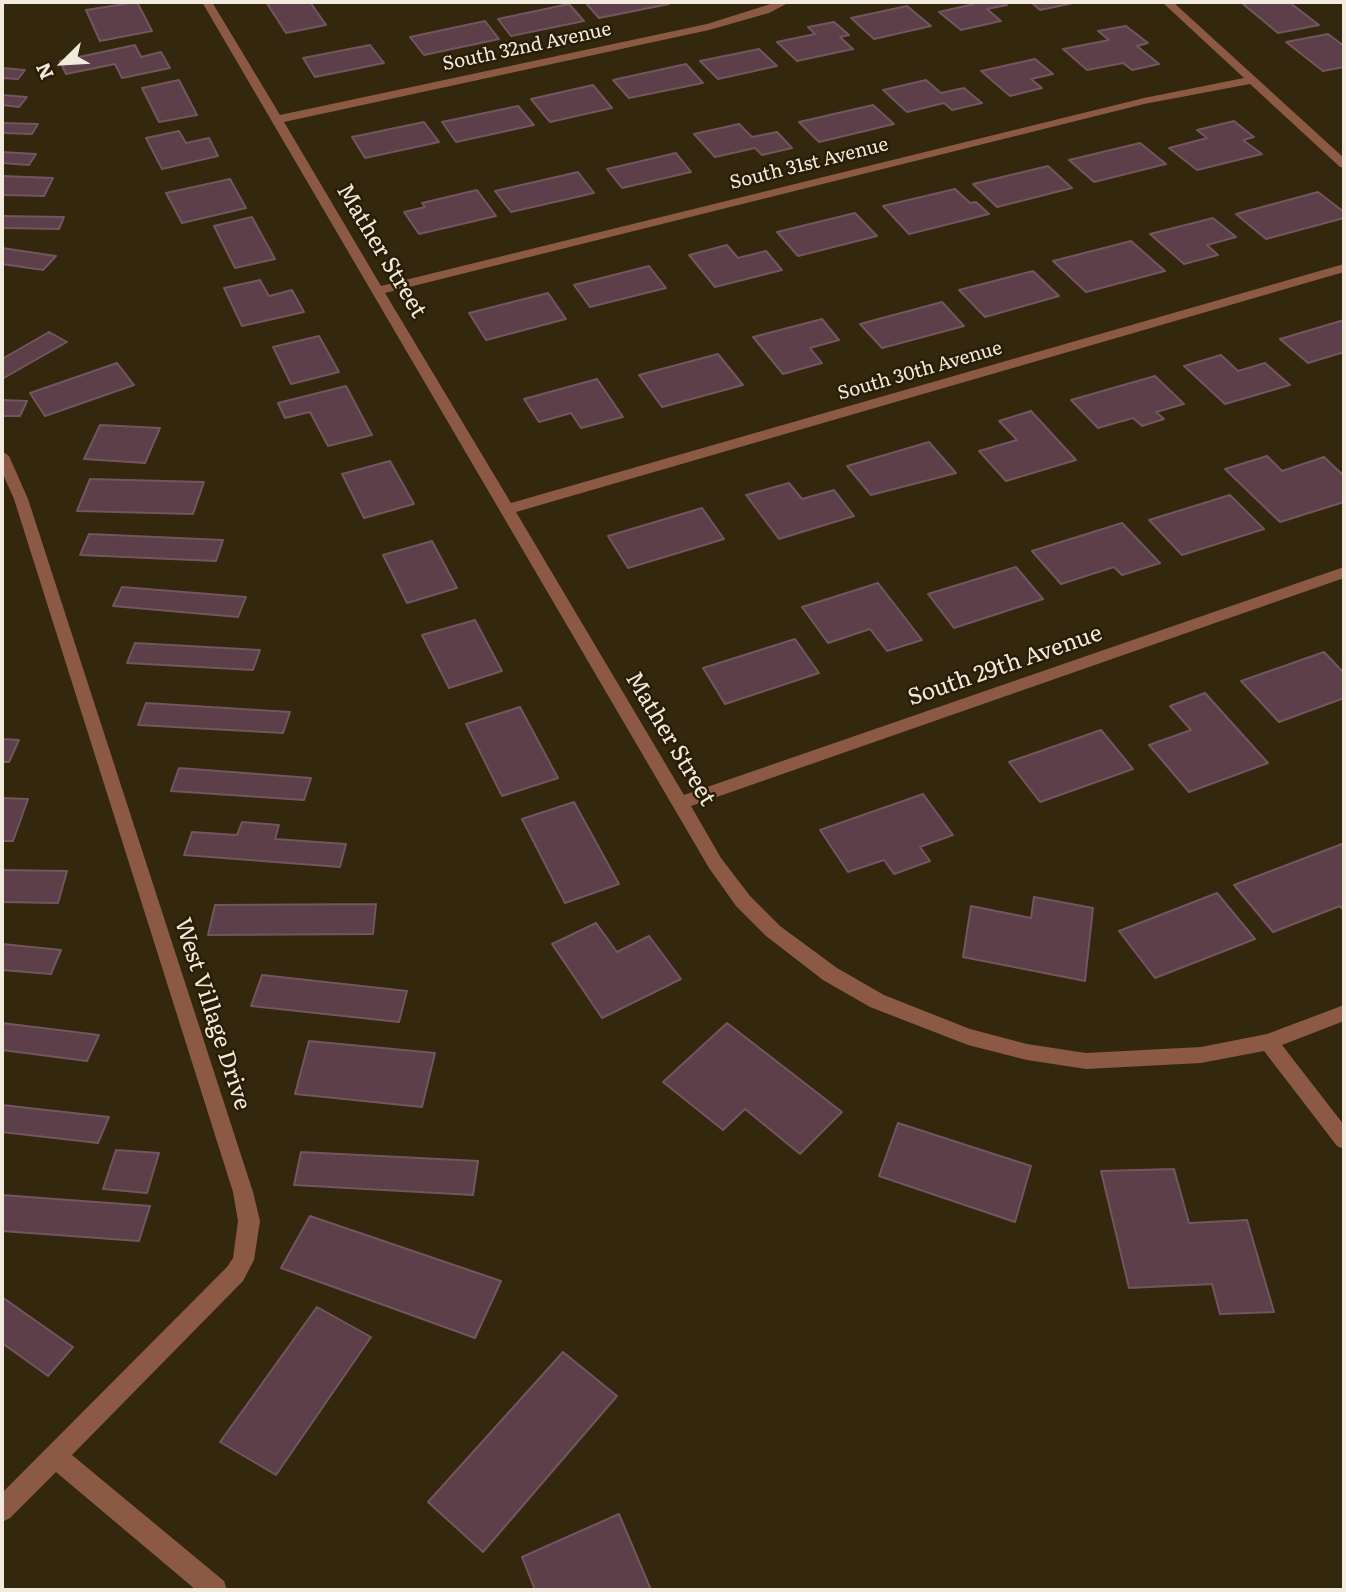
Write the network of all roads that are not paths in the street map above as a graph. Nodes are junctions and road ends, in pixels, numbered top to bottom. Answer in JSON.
{"nodes":[{"id":1,"x":207,"y":2,"type":"edge"},
{"id":2,"x":785,"y":2,"type":"edge"},
{"id":3,"x":1167,"y":2,"type":"edge"},
{"id":4,"x":1253,"y":80,"type":"junction"},
{"id":5,"x":275,"y":120,"type":"junction"},
{"id":6,"x":1344,"y":164,"type":"edge"},
{"id":7,"x":1344,"y":268,"type":"edge"},
{"id":8,"x":377,"y":290,"type":"junction"},
{"id":9,"x":2,"y":456,"type":"edge"},
{"id":10,"x":505,"y":510,"type":"junction"},
{"id":11,"x":1344,"y":572,"type":"edge"},
{"id":12,"x":681,"y":803,"type":"junction"},
{"id":13,"x":1344,"y":1013,"type":"edge"},
{"id":14,"x":1268,"y":1042,"type":"junction"},
{"id":15,"x":1344,"y":1140,"type":"edge"},
{"id":16,"x":54,"y":1455,"type":"junction"},
{"id":17,"x":2,"y":1510,"type":"edge"},
{"id":18,"x":215,"y":1590,"type":"edge"}],
"edges":[{"from":1,"to":5,"type":"street","name":"Mather Street"},
{"from":2,"to":5,"type":"street","name":"South 32nd Avenue"},
{"from":3,"to":4,"type":"street"},
{"from":4,"to":6,"type":"street"},
{"from":4,"to":8,"type":"street","name":"South 31st Avenue"},
{"from":5,"to":8,"type":"street","name":"Mather Street"},
{"from":7,"to":10,"type":"street","name":"South 30th Avenue"},
{"from":8,"to":10,"type":"street","name":"Mather Street"},
{"from":9,"to":16,"type":"street","name":"West Village Drive"},
{"from":10,"to":12,"type":"street","name":"Mather Street"},
{"from":11,"to":12,"type":"street","name":"South 29th Avenue"},
{"from":12,"to":14,"type":"street","name":"Mather Street"},
{"from":13,"to":14,"type":"street","name":"Mather Street"},
{"from":14,"to":15,"type":"street"},
{"from":16,"to":17,"type":"street","name":"West Village Drive"},
{"from":16,"to":18,"type":"street"}]}
